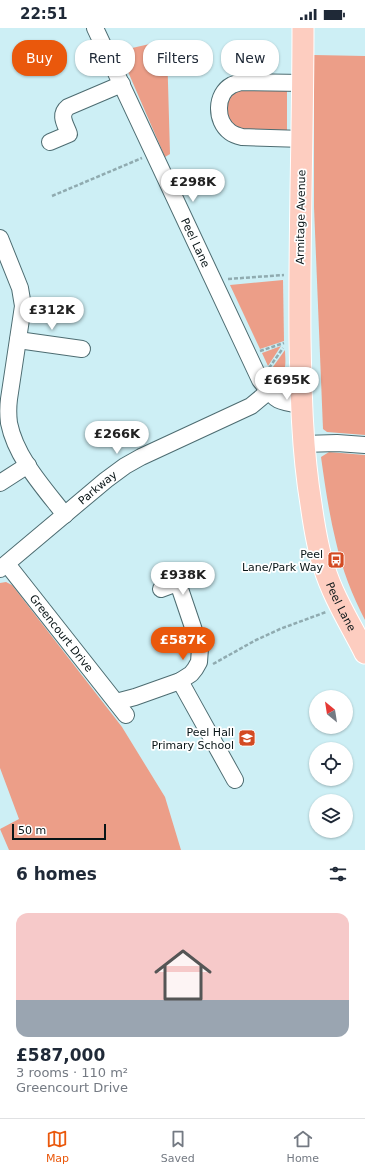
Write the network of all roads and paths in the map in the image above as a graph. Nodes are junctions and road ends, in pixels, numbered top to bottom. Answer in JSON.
{"nodes":[{"id":1,"x":95,"y":28,"type":"edge"},
{"id":2,"x":303,"y":28,"type":"edge"},
{"id":3,"x":302,"y":83,"type":"junction"},
{"id":4,"x":122,"y":84,"type":"junction"},
{"id":5,"x":302,"y":139,"type":"junction"},
{"id":6,"x":50,"y":142,"type":"dead end"},
{"id":7,"x":154,"y":154,"type":"junction"},
{"id":8,"x":52,"y":196,"type":"dead end"},
{"id":9,"x":0,"y":238,"type":"edge"},
{"id":10,"x":300,"y":274,"type":"junction"},
{"id":11,"x":213,"y":280,"type":"junction"},
{"id":12,"x":18,"y":340,"type":"junction"},
{"id":13,"x":82,"y":350,"type":"dead end"},
{"id":14,"x":248,"y":355,"type":"junction"},
{"id":15,"x":265,"y":385,"type":"junction"},
{"id":16,"x":301,"y":396,"type":"junction"},
{"id":17,"x":303,"y":444,"type":"junction"},
{"id":18,"x":365,"y":445,"type":"edge"},
{"id":19,"x":28,"y":465,"type":"junction"},
{"id":20,"x":0,"y":483,"type":"edge"},
{"id":21,"x":65,"y":515,"type":"junction"},
{"id":22,"x":3,"y":566,"type":"edge"},
{"id":23,"x":196,"y":576,"type":"dead end"},
{"id":24,"x":178,"y":583,"type":"junction"},
{"id":25,"x":161,"y":589,"type":"dead end"},
{"id":26,"x":341,"y":606,"type":"junction"},
{"id":27,"x":365,"y":653,"type":"edge"},
{"id":28,"x":195,"y":669,"type":"junction"},
{"id":29,"x":180,"y":681,"type":"junction"},
{"id":30,"x":116,"y":702,"type":"junction"},
{"id":31,"x":126,"y":715,"type":"dead end"},
{"id":32,"x":235,"y":780,"type":"dead end"}],
"edges":[{"from":1,"to":4,"type":"street","name":"Peel Lane"},
{"from":2,"to":3,"type":"main road","name":"Armitage Avenue"},
{"from":3,"to":5,"type":"main road","name":"Armitage Avenue"},
{"from":3,"to":5,"type":"street"},
{"from":4,"to":6,"type":"street"},
{"from":4,"to":7,"type":"street","name":"Peel Lane"},
{"from":5,"to":10,"type":"main road","name":"Armitage Avenue"},
{"from":7,"to":8,"type":"path"},
{"from":7,"to":11,"type":"street","name":"Peel Lane"},
{"from":9,"to":12,"type":"street"},
{"from":10,"to":11,"type":"path"},
{"from":10,"to":16,"type":"main road","name":"Armitage Avenue"},
{"from":11,"to":14,"type":"street","name":"Peel Lane"},
{"from":12,"to":13,"type":"street"},
{"from":12,"to":19,"type":"street"},
{"from":14,"to":15,"type":"street","name":"Peel Lane"},
{"from":14,"to":15,"type":"path"},
{"from":15,"to":16,"type":"street","name":"Peel Lane"},
{"from":15,"to":21,"type":"street","name":"Parkway"},
{"from":16,"to":17,"type":"main road","name":"Peel Lane"},
{"from":17,"to":18,"type":"street"},
{"from":17,"to":26,"type":"main road","name":"Peel Lane"},
{"from":19,"to":20,"type":"street"},
{"from":19,"to":21,"type":"street"},
{"from":21,"to":22,"type":"street","name":"Parkway"},
{"from":22,"to":30,"type":"street","name":"Greencourt Drive"},
{"from":23,"to":24,"type":"street"},
{"from":24,"to":25,"type":"street"},
{"from":24,"to":28,"type":"street"},
{"from":26,"to":27,"type":"main road","name":"Peel Lane"},
{"from":26,"to":28,"type":"path"},
{"from":28,"to":29,"type":"street"},
{"from":29,"to":30,"type":"street"},
{"from":29,"to":32,"type":"street"},
{"from":30,"to":31,"type":"street","name":"Greencourt Drive"}]}
